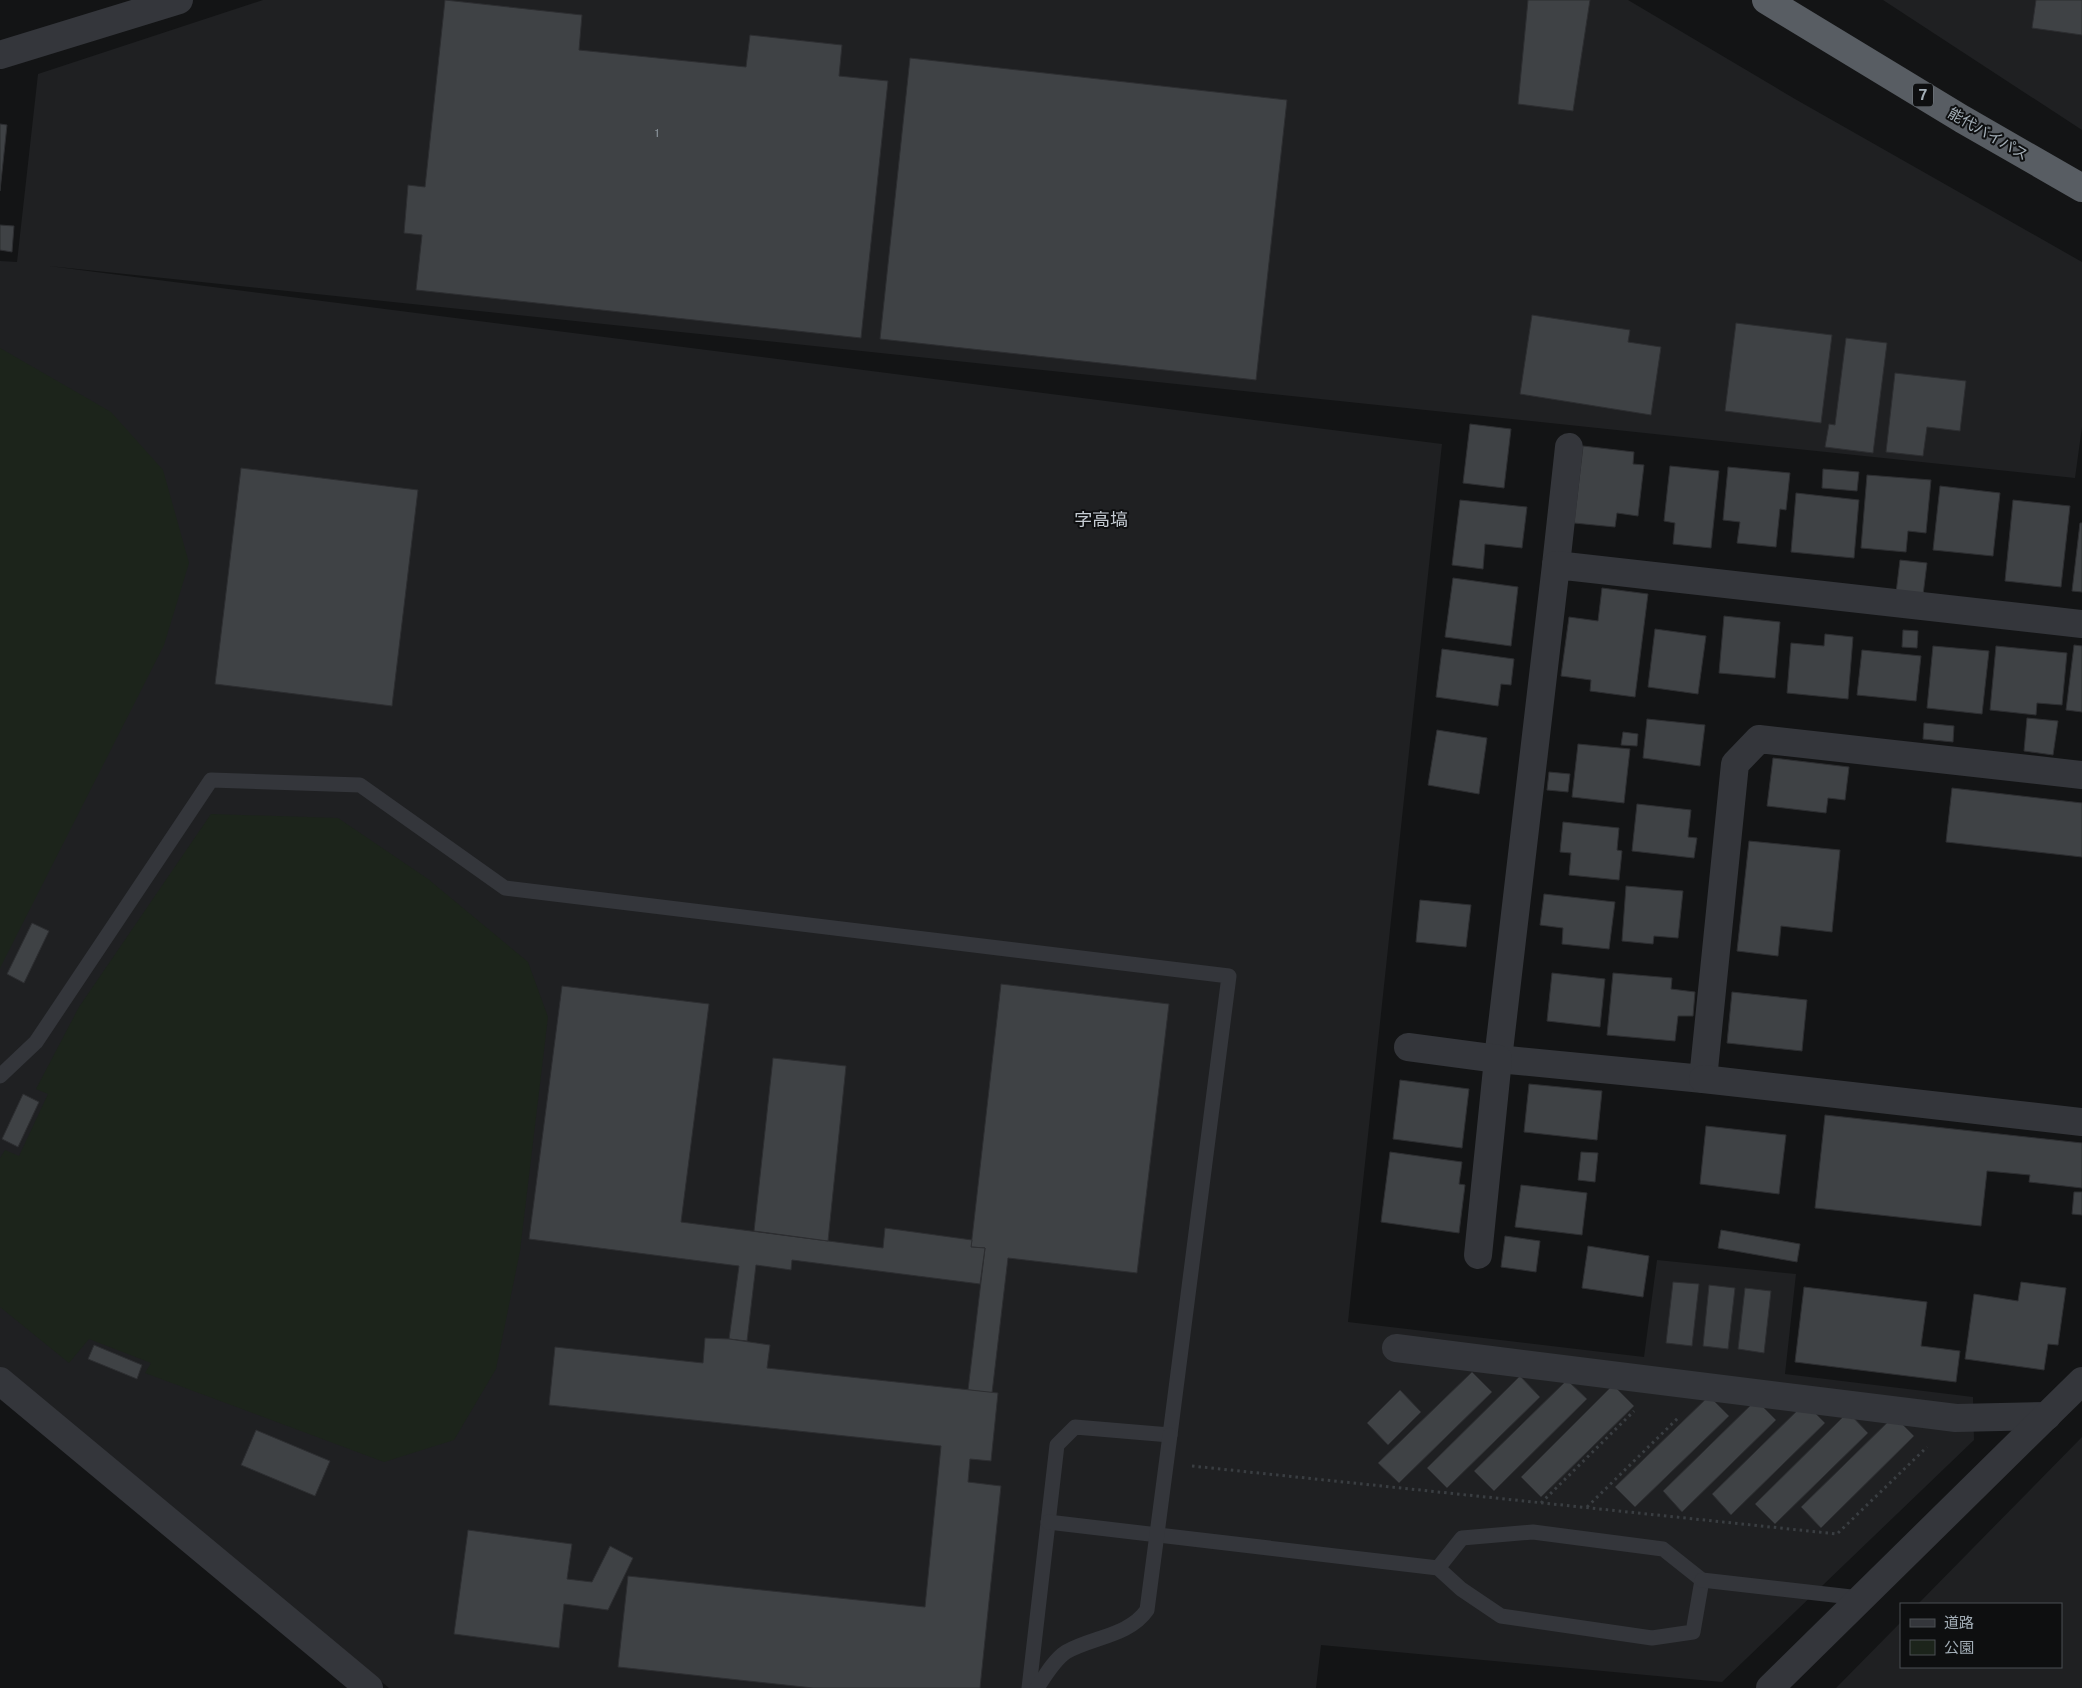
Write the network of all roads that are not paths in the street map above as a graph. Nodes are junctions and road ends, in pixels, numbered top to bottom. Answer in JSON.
{"nodes":[{"id":1,"x":179,"y":0,"type":"edge"},
{"id":2,"x":1766,"y":0,"type":"edge"},
{"id":3,"x":0,"y":56,"type":"edge"},
{"id":4,"x":2082,"y":188,"type":"edge"},
{"id":5,"x":1569,"y":447,"type":"dead end"},
{"id":6,"x":1556,"y":566,"type":"junction"},
{"id":7,"x":2082,"y":624,"type":"edge"},
{"id":8,"x":2082,"y":775,"type":"edge"},
{"id":9,"x":1408,"y":1047,"type":"dead end"},
{"id":10,"x":1498,"y":1059,"type":"junction"},
{"id":11,"x":0,"y":1076,"type":"edge"},
{"id":12,"x":1703,"y":1079,"type":"junction"},
{"id":13,"x":2082,"y":1122,"type":"edge"},
{"id":14,"x":1478,"y":1255,"type":"dead end"},
{"id":15,"x":1396,"y":1348,"type":"dead end"},
{"id":16,"x":0,"y":1381,"type":"edge"},
{"id":17,"x":2082,"y":1381,"type":"edge"},
{"id":18,"x":2047,"y":1416,"type":"junction"},
{"id":19,"x":1170,"y":1435,"type":"junction"},
{"id":20,"x":1048,"y":1522,"type":"junction"},
{"id":21,"x":1157,"y":1535,"type":"junction"},
{"id":22,"x":1438,"y":1568,"type":"junction"},
{"id":23,"x":1702,"y":1580,"type":"junction"},
{"id":24,"x":1860,"y":1598,"type":"junction"},
{"id":25,"x":369,"y":1688,"type":"edge"},
{"id":26,"x":1029,"y":1688,"type":"edge"},
{"id":27,"x":1036,"y":1688,"type":"edge"},
{"id":28,"x":1770,"y":1688,"type":"edge"}],
"edges":[{"from":1,"to":3,"type":"street"},
{"from":2,"to":4,"type":"highway","name":"能代バイパス","number":"7"},
{"from":5,"to":6,"type":"street"},
{"from":6,"to":7,"type":"street"},
{"from":6,"to":10,"type":"street"},
{"from":8,"to":12,"type":"street"},
{"from":9,"to":10,"type":"street"},
{"from":10,"to":12,"type":"street"},
{"from":10,"to":14,"type":"street"},
{"from":11,"to":19,"type":"lane"},
{"from":12,"to":13,"type":"street"},
{"from":15,"to":18,"type":"street"},
{"from":16,"to":25,"type":"street"},
{"from":17,"to":18,"type":"street"},
{"from":18,"to":24,"type":"street"},
{"from":19,"to":20,"type":"lane"},
{"from":19,"to":21,"type":"lane"},
{"from":20,"to":21,"type":"lane"},
{"from":20,"to":26,"type":"lane"},
{"from":21,"to":22,"type":"lane"},
{"from":21,"to":27,"type":"lane"},
{"from":22,"to":23,"type":"lane"},
{"from":22,"to":23,"type":"lane"},
{"from":23,"to":24,"type":"lane"},
{"from":24,"to":28,"type":"street"}]}
